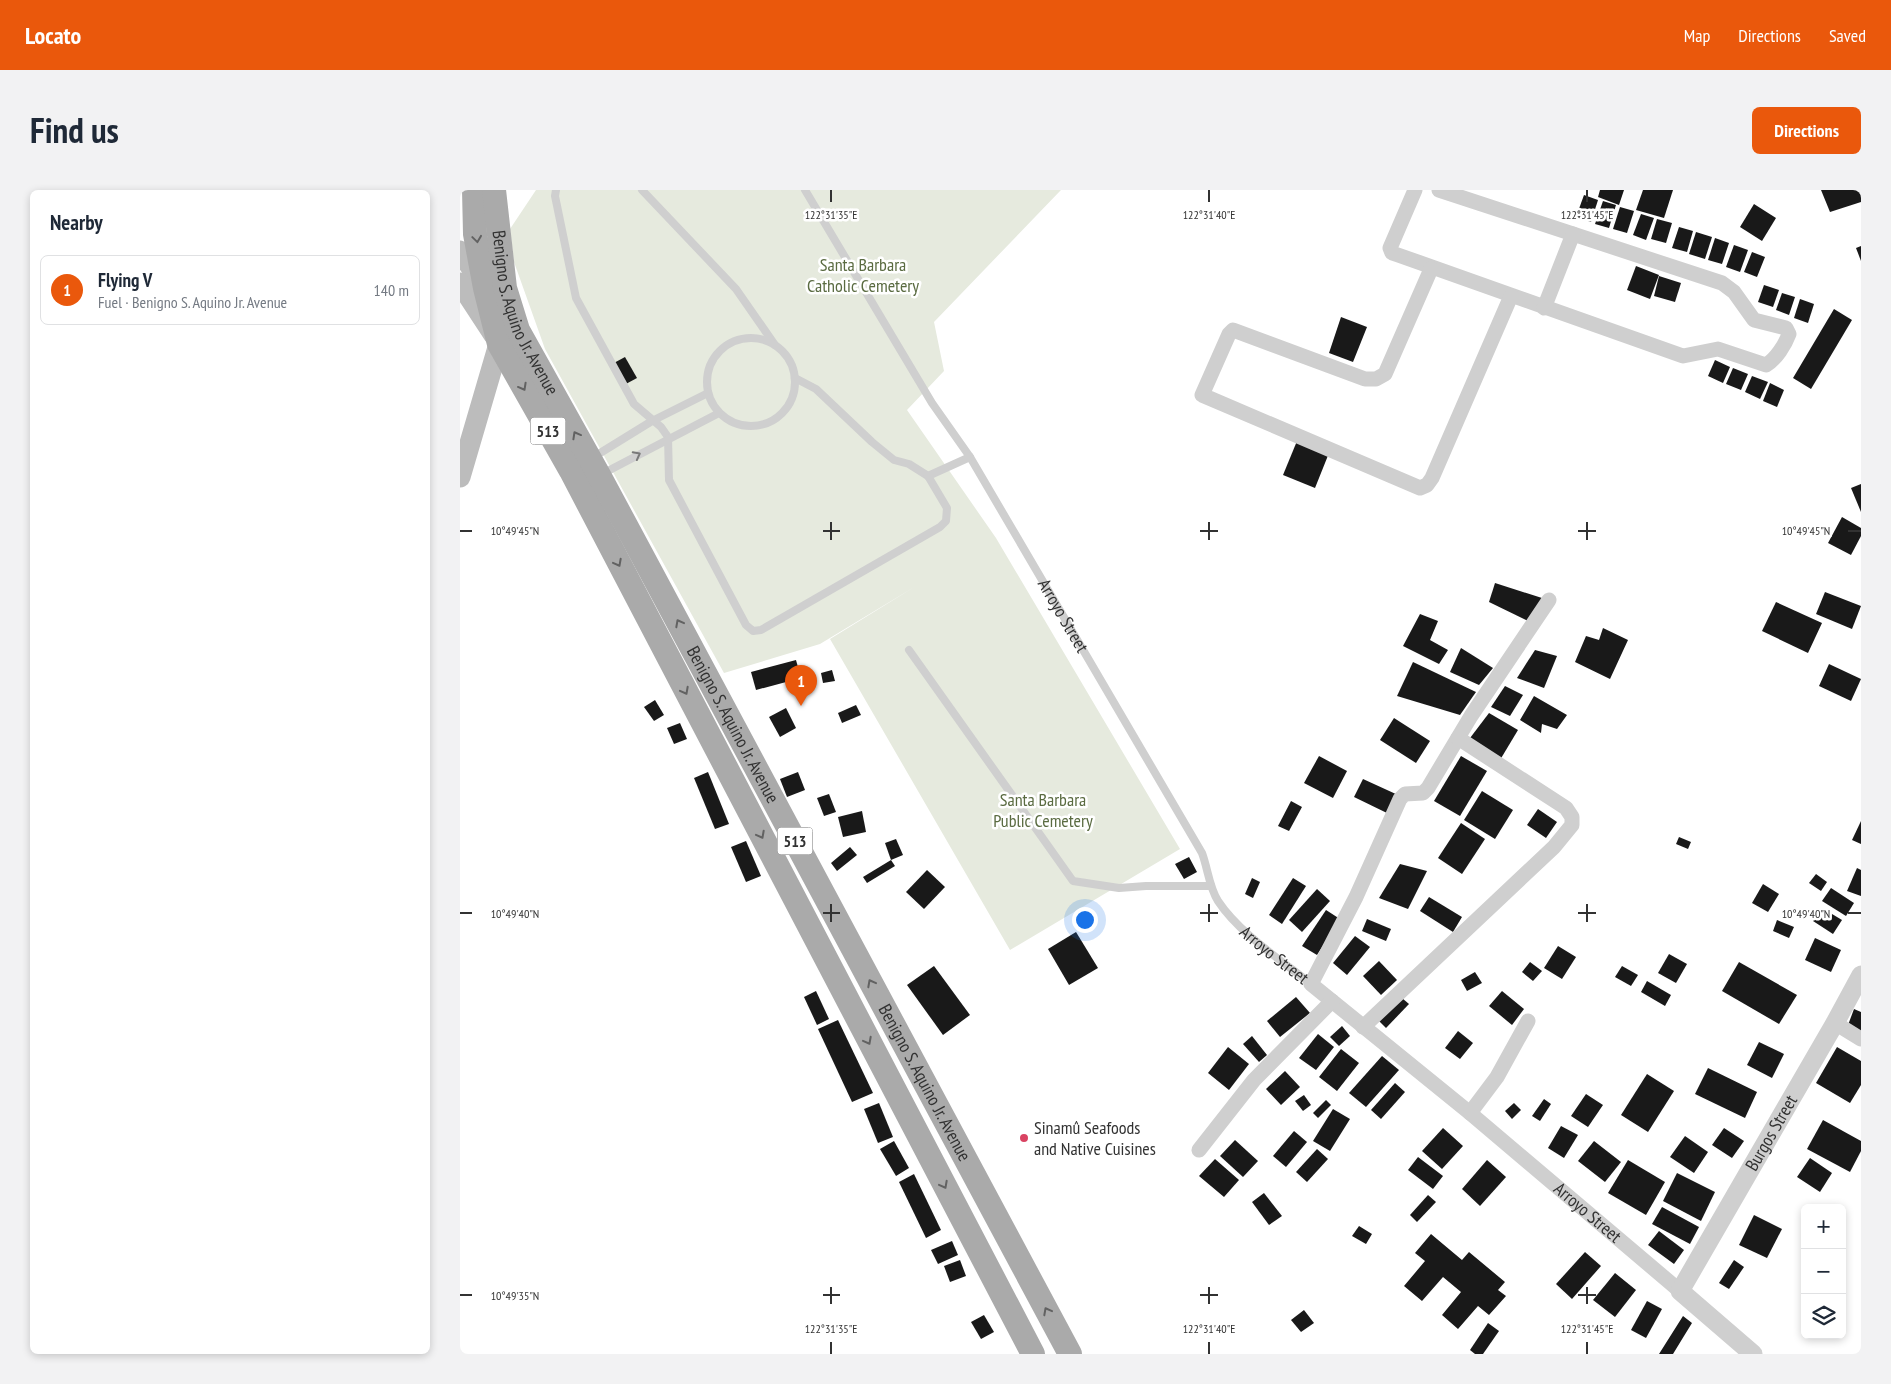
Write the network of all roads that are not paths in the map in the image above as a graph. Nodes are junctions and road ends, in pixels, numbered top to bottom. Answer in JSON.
{"nodes":[{"id":1,"x":474,"y":190,"type":"edge"},
{"id":2,"x":494,"y":190,"type":"edge"},
{"id":3,"x":556,"y":190,"type":"edge"},
{"id":4,"x":642,"y":190,"type":"edge"},
{"id":5,"x":804,"y":190,"type":"edge"},
{"id":6,"x":1415,"y":190,"type":"edge"},
{"id":7,"x":1438,"y":190,"type":"edge"},
{"id":8,"x":1573,"y":234,"type":"junction"},
{"id":9,"x":460,"y":251,"type":"edge"},
{"id":10,"x":1431,"y":269,"type":"junction"},
{"id":11,"x":460,"y":283,"type":"edge"},
{"id":12,"x":485,"y":288,"type":"junction"},
{"id":13,"x":1511,"y":296,"type":"junction"},
{"id":14,"x":1544,"y":308,"type":"junction"},
{"id":15,"x":518,"y":330,"type":"junction"},
{"id":16,"x":499,"y":344,"type":"junction"},
{"id":17,"x":775,"y":344,"type":"junction"},
{"id":18,"x":795,"y":378,"type":"junction"},
{"id":19,"x":708,"y":393,"type":"junction"},
{"id":20,"x":719,"y":413,"type":"junction"},
{"id":21,"x":652,"y":421,"type":"junction"},
{"id":22,"x":668,"y":437,"type":"junction"},
{"id":23,"x":970,"y":457,"type":"junction"},
{"id":24,"x":584,"y":473,"type":"junction"},
{"id":25,"x":928,"y":476,"type":"junction"},
{"id":26,"x":460,"y":477,"type":"edge"},
{"id":27,"x":1549,"y":600,"type":"dead end"},
{"id":28,"x":909,"y":650,"type":"dead end"},
{"id":29,"x":1458,"y":738,"type":"junction"},
{"id":30,"x":1211,"y":886,"type":"junction"},
{"id":31,"x":1861,"y":975,"type":"edge"},
{"id":32,"x":1311,"y":984,"type":"junction"},
{"id":33,"x":1332,"y":1001,"type":"junction"},
{"id":34,"x":1528,"y":1022,"type":"dead end"},
{"id":35,"x":1836,"y":1023,"type":"junction"},
{"id":36,"x":1363,"y":1027,"type":"junction"},
{"id":37,"x":1861,"y":1039,"type":"edge"},
{"id":38,"x":1470,"y":1113,"type":"junction"},
{"id":39,"x":1199,"y":1150,"type":"dead end"},
{"id":40,"x":1680,"y":1291,"type":"junction"},
{"id":41,"x":1066,"y":1347,"type":"edge"},
{"id":42,"x":1034,"y":1354,"type":"edge"},
{"id":43,"x":1753,"y":1354,"type":"edge"}],
"edges":[{"from":1,"to":12,"type":"main road","name":"Benigno S. Aquino Jr. Avenue","number":"513","one_way":true},
{"from":2,"to":15,"type":"main road","name":"Benigno S. Aquino Jr. Avenue","number":"513"},
{"from":3,"to":21,"type":"lane"},
{"from":4,"to":17,"type":"lane"},
{"from":5,"to":23,"type":"lane","name":"Arroyo Street"},
{"from":6,"to":10,"type":"street"},
{"from":7,"to":8,"type":"street"},
{"from":8,"to":14,"type":"street"},
{"from":8,"to":14,"type":"street"},
{"from":9,"to":12,"type":"main road"},
{"from":10,"to":13,"type":"street"},
{"from":10,"to":13,"type":"street"},
{"from":11,"to":16,"type":"main road"},
{"from":12,"to":15,"type":"main road"},
{"from":12,"to":16,"type":"main road","name":"Benigno S. Aquino Jr. Avenue","number":"513"},
{"from":13,"to":14,"type":"street"},
{"from":15,"to":16,"type":"main road"},
{"from":24,"to":15,"type":"main road","name":"Benigno S. Aquino Jr. Avenue","number":"513","one_way":true},
{"from":16,"to":24,"type":"main road","name":"Benigno S. Aquino Jr. Avenue","number":"513","one_way":true},
{"from":16,"to":26,"type":"main road"},
{"from":17,"to":18,"type":"lane"},
{"from":17,"to":19,"type":"lane"},
{"from":18,"to":20,"type":"lane"},
{"from":18,"to":25,"type":"lane"},
{"from":19,"to":20,"type":"lane"},
{"from":19,"to":21,"type":"lane"},
{"from":20,"to":22,"type":"lane"},
{"from":21,"to":22,"type":"lane"},
{"from":21,"to":24,"type":"lane"},
{"from":24,"to":22,"type":"lane","one_way":true},
{"from":22,"to":25,"type":"lane"},
{"from":23,"to":25,"type":"lane"},
{"from":23,"to":30,"type":"lane","name":"Arroyo Street"},
{"from":41,"to":24,"type":"main road","name":"Benigno S. Aquino Jr. Avenue","number":"513","one_way":true},
{"from":24,"to":42,"type":"main road","name":"Benigno S. Aquino Jr. Avenue","number":"513","one_way":true},
{"from":27,"to":29,"type":"street"},
{"from":28,"to":30,"type":"lane"},
{"from":29,"to":32,"type":"street"},
{"from":29,"to":36,"type":"street"},
{"from":30,"to":32,"type":"lane","name":"Arroyo Street"},
{"from":31,"to":35,"type":"street","name":"Burgos Street"},
{"from":32,"to":33,"type":"street","name":"Arroyo Street"},
{"from":33,"to":36,"type":"street","name":"Arroyo Street"},
{"from":33,"to":39,"type":"street"},
{"from":34,"to":38,"type":"street"},
{"from":35,"to":37,"type":"street"},
{"from":35,"to":40,"type":"street","name":"Burgos Street"},
{"from":36,"to":38,"type":"street","name":"Arroyo Street"},
{"from":38,"to":40,"type":"street","name":"Arroyo Street"},
{"from":40,"to":43,"type":"street","name":"Arroyo Street"},
{"from":41,"to":42,"type":"main road"}]}
